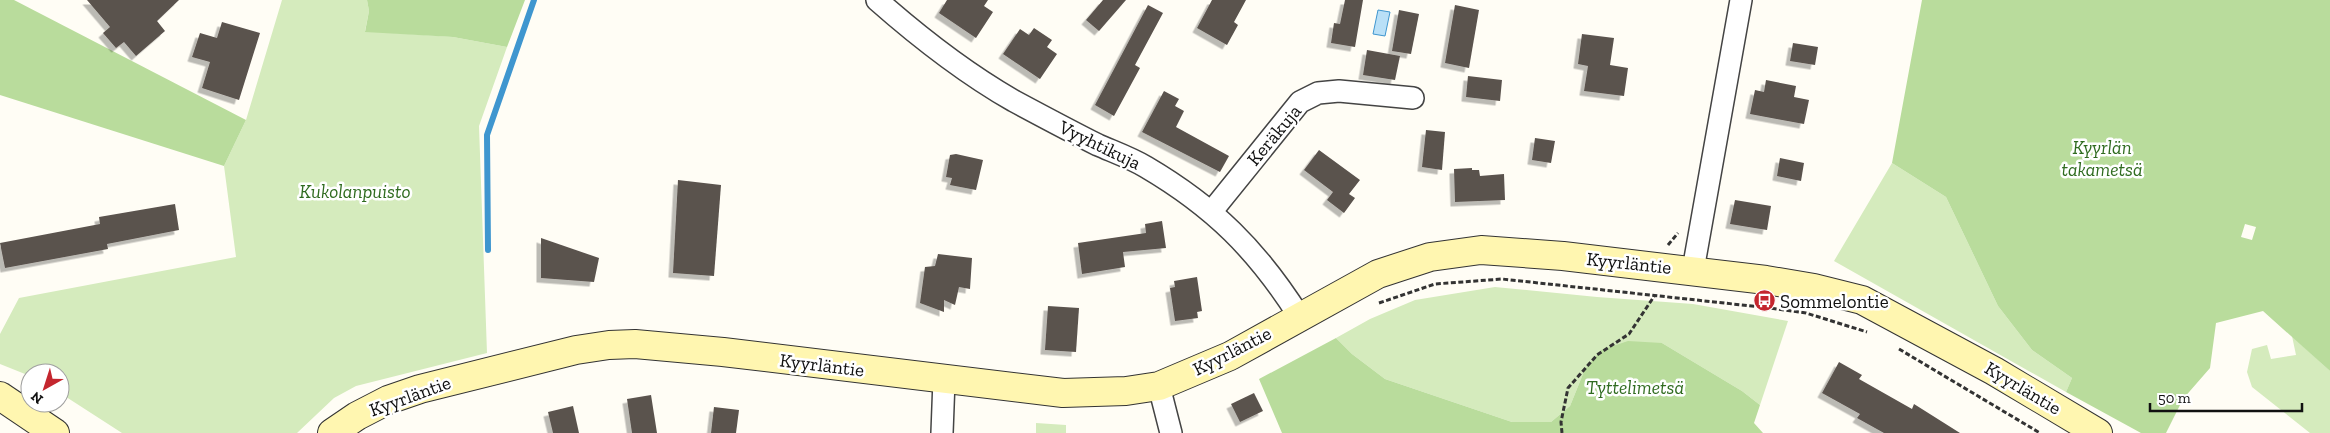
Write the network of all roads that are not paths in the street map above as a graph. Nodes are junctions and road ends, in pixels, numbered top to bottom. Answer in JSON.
{"nodes":[{"id":1,"x":877,"y":0,"type":"edge"},
{"id":2,"x":1741,"y":0,"type":"edge"},
{"id":3,"x":1413,"y":98,"type":"dead end"},
{"id":4,"x":1212,"y":211,"type":"junction"},
{"id":5,"x":1693,"y":270,"type":"junction"},
{"id":6,"x":1299,"y":316,"type":"junction"},
{"id":7,"x":944,"y":380,"type":"junction"},
{"id":8,"x":1158,"y":386,"type":"junction"},
{"id":9,"x":0,"y":396,"type":"edge"},
{"id":10,"x":55,"y":433,"type":"edge"},
{"id":11,"x":332,"y":433,"type":"edge"},
{"id":12,"x":942,"y":433,"type":"edge"},
{"id":13,"x":1171,"y":433,"type":"edge"},
{"id":14,"x":2098,"y":433,"type":"edge"}],
"edges":[{"from":1,"to":4,"type":"street","name":"Vyyhtikuja"},
{"from":2,"to":5,"type":"street"},
{"from":3,"to":4,"type":"street","name":"Keräkuja"},
{"from":4,"to":6,"type":"street","name":"Vyyhtikuja"},
{"from":5,"to":6,"type":"street","name":"Kyyrläntie"},
{"from":5,"to":14,"type":"street","name":"Kyyrläntie"},
{"from":6,"to":8,"type":"street","name":"Kyyrläntie"},
{"from":7,"to":8,"type":"street","name":"Kyyrläntie"},
{"from":7,"to":11,"type":"street","name":"Kyyrläntie"},
{"from":7,"to":12,"type":"street"},
{"from":8,"to":13,"type":"street"},
{"from":9,"to":10,"type":"street"}]}
